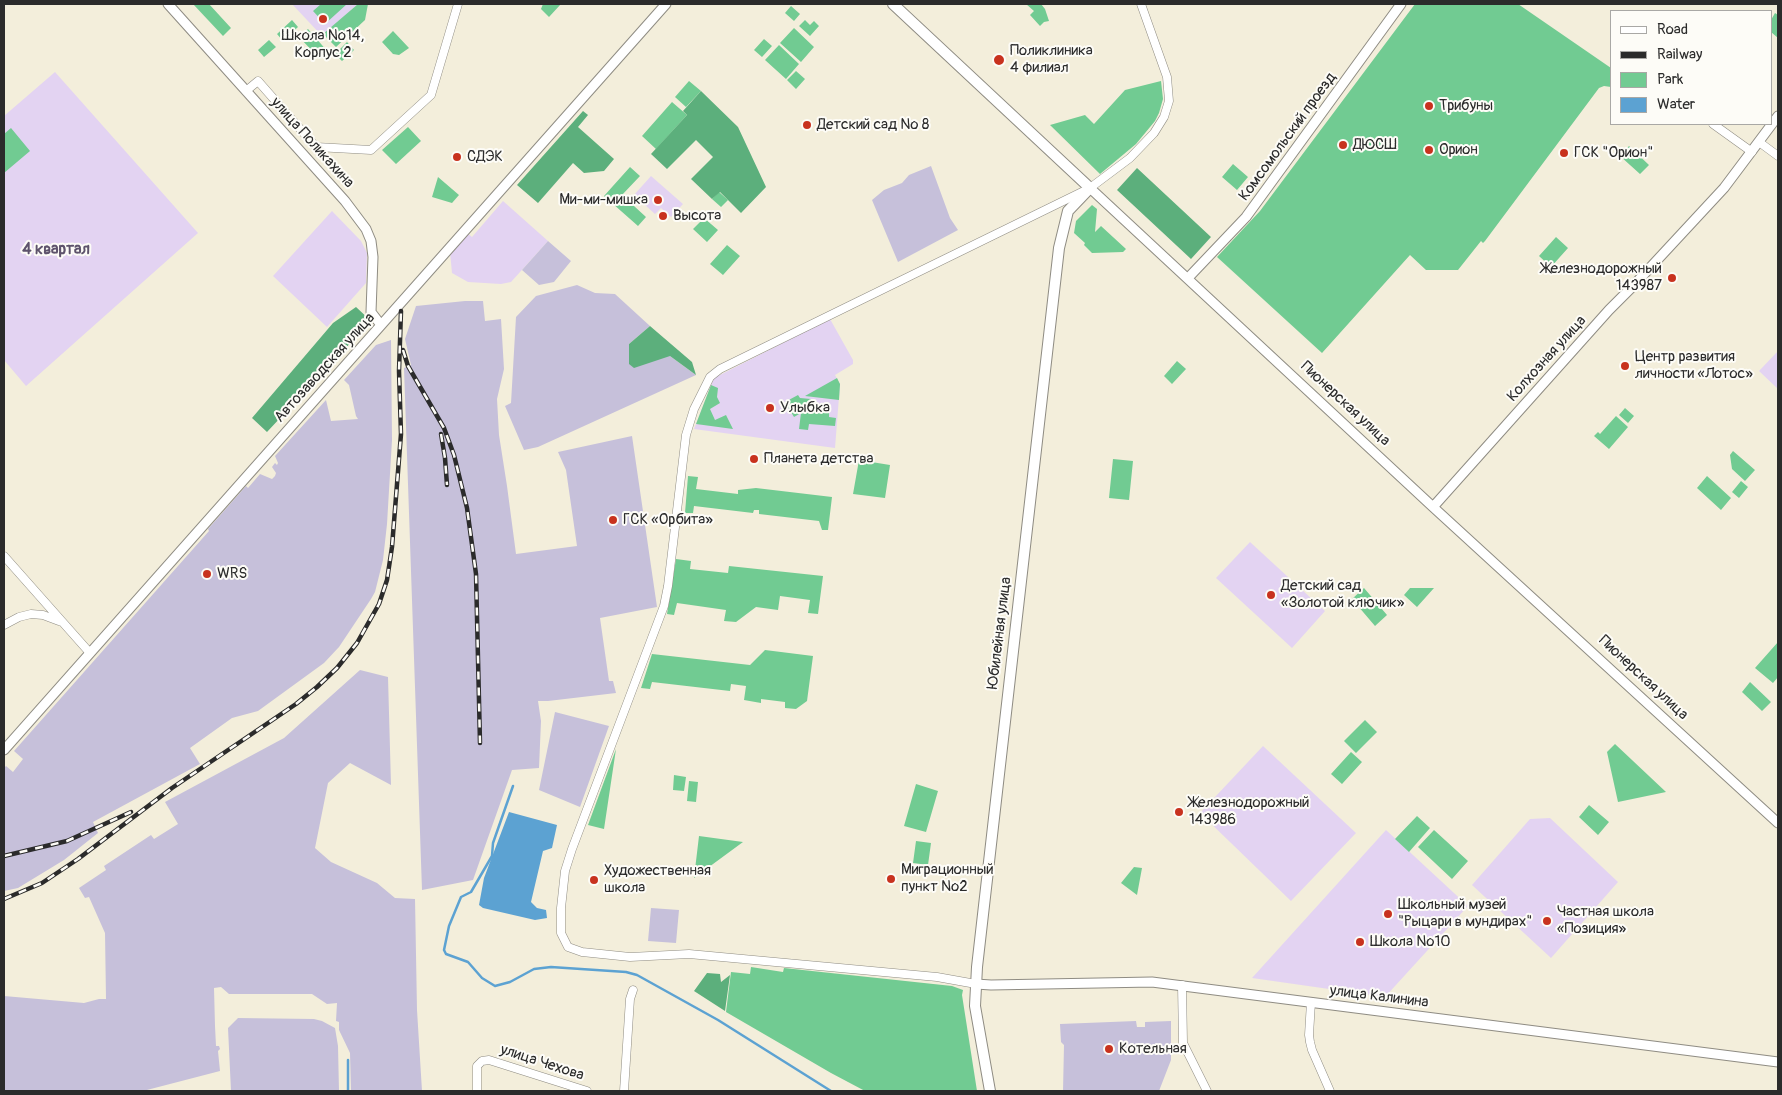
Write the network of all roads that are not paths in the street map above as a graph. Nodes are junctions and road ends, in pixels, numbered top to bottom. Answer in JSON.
{"nodes":[{"id":1,"x":168,"y":4,"type":"edge"},
{"id":2,"x":458,"y":4,"type":"edge"},
{"id":3,"x":666,"y":4,"type":"edge"},
{"id":4,"x":893,"y":4,"type":"edge"},
{"id":5,"x":1141,"y":4,"type":"edge"},
{"id":6,"x":1402,"y":4,"type":"edge"},
{"id":7,"x":246,"y":91,"type":"junction"},
{"id":8,"x":1714,"y":125,"type":"edge"},
{"id":9,"x":1771,"y":125,"type":"edge"},
{"id":10,"x":1759,"y":142,"type":"junction"},
{"id":11,"x":1752,"y":152,"type":"junction"},
{"id":12,"x":1778,"y":156,"type":"edge"},
{"id":13,"x":1090,"y":188,"type":"junction"},
{"id":14,"x":1060,"y":203,"type":"junction"},
{"id":15,"x":1068,"y":211,"type":"junction"},
{"id":16,"x":1188,"y":278,"type":"junction"},
{"id":17,"x":381,"y":325,"type":"junction"},
{"id":18,"x":1434,"y":507,"type":"junction"},
{"id":19,"x":4,"y":556,"type":"edge"},
{"id":20,"x":65,"y":624,"type":"junction"},
{"id":21,"x":4,"y":625,"type":"edge"},
{"id":22,"x":90,"y":653,"type":"junction"},
{"id":23,"x":4,"y":750,"type":"edge"},
{"id":24,"x":1778,"y":823,"type":"edge"},
{"id":25,"x":976,"y":984,"type":"junction"},
{"id":26,"x":1182,"y":985,"type":"junction"},
{"id":27,"x":633,"y":990,"type":"dead end"},
{"id":28,"x":1311,"y":1002,"type":"junction"},
{"id":29,"x":1778,"y":1062,"type":"edge"},
{"id":30,"x":477,"y":1091,"type":"edge"},
{"id":31,"x":587,"y":1091,"type":"edge"},
{"id":32,"x":624,"y":1091,"type":"edge"},
{"id":33,"x":990,"y":1091,"type":"edge"},
{"id":34,"x":1206,"y":1091,"type":"edge"},
{"id":35,"x":1330,"y":1091,"type":"edge"}],
"edges":[{"from":1,"to":7,"type":"street","name":"улица Поликахина"},
{"from":2,"to":7,"type":"street"},
{"from":3,"to":17,"type":"street","name":"Автозаводская улица"},
{"from":4,"to":13,"type":"main road","name":"Пионерская улица"},
{"from":5,"to":13,"type":"street"},
{"from":6,"to":16,"type":"street","name":"Комсомольский проезд"},
{"from":7,"to":17,"type":"street","name":"улица Поликахина"},
{"from":8,"to":11,"type":"street"},
{"from":9,"to":10,"type":"street","name":"Колхозная улица"},
{"from":10,"to":11,"type":"street","name":"Колхозная улица"},
{"from":10,"to":12,"type":"street"},
{"from":11,"to":18,"type":"street","name":"Колхозная улица"},
{"from":13,"to":14,"type":"street"},
{"from":13,"to":15,"type":"main road"},
{"from":13,"to":16,"type":"street","name":"Пионерская улица"},
{"from":14,"to":15,"type":"street"},
{"from":14,"to":25,"type":"street"},
{"from":15,"to":25,"type":"main road","name":"Юбилейная улица"},
{"from":16,"to":18,"type":"street","name":"Пионерская улица"},
{"from":17,"to":22,"type":"street","name":"Автозаводская улица"},
{"from":18,"to":24,"type":"street","name":"Пионерская улица"},
{"from":19,"to":20,"type":"street"},
{"from":20,"to":21,"type":"street"},
{"from":20,"to":22,"type":"street"},
{"from":22,"to":23,"type":"street","name":"Автозаводская улица"},
{"from":25,"to":26,"type":"street","name":"улица Калинина"},
{"from":25,"to":33,"type":"main road","name":"Юбилейная улица"},
{"from":26,"to":28,"type":"street","name":"улица Калинина"},
{"from":26,"to":34,"type":"street"},
{"from":27,"to":32,"type":"street"},
{"from":28,"to":29,"type":"street","name":"улица Калинина"},
{"from":28,"to":35,"type":"street"},
{"from":30,"to":31,"type":"street","name":"улица Чехова"}]}
